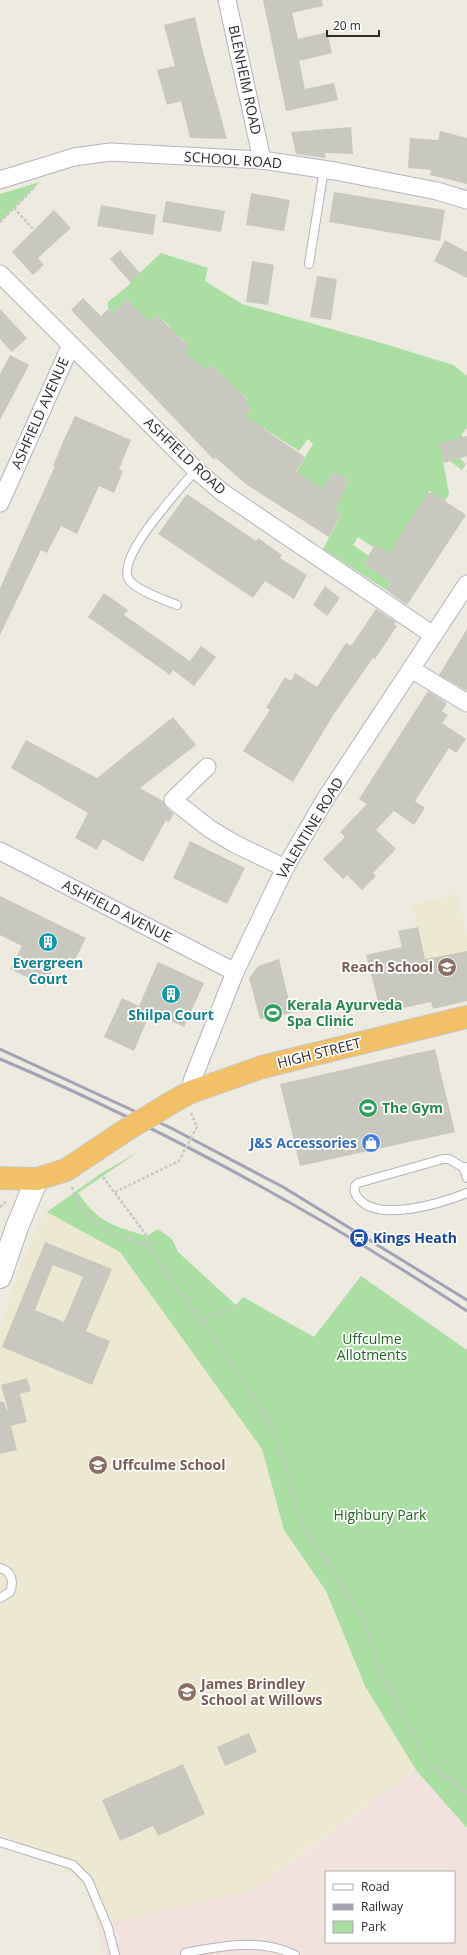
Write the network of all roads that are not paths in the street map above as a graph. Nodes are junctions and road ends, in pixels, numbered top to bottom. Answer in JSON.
{"nodes":[{"id":1,"x":227,"y":0,"type":"edge"},
{"id":2,"x":262,"y":160,"type":"junction"},
{"id":3,"x":324,"y":169,"type":"junction"},
{"id":4,"x":0,"y":180,"type":"edge"},
{"id":5,"x":467,"y":200,"type":"edge"},
{"id":6,"x":309,"y":264,"type":"dead end"},
{"id":7,"x":0,"y":274,"type":"edge"},
{"id":8,"x":71,"y":345,"type":"junction"},
{"id":9,"x":196,"y":470,"type":"junction"},
{"id":10,"x":0,"y":503,"type":"edge"},
{"id":11,"x":467,"y":584,"type":"edge"},
{"id":12,"x":177,"y":605,"type":"dead end"},
{"id":13,"x":433,"y":635,"type":"junction"},
{"id":14,"x":411,"y":669,"type":"junction"},
{"id":15,"x":467,"y":703,"type":"edge"},
{"id":16,"x":207,"y":767,"type":"dead end"},
{"id":17,"x":0,"y":851,"type":"edge"},
{"id":18,"x":285,"y":868,"type":"junction"},
{"id":19,"x":235,"y":972,"type":"junction"},
{"id":20,"x":467,"y":1017,"type":"edge"},
{"id":21,"x":183,"y":1096,"type":"junction"},
{"id":22,"x":465,"y":1167,"type":"edge"},
{"id":23,"x":0,"y":1178,"type":"edge"},
{"id":24,"x":467,"y":1178,"type":"edge"},
{"id":25,"x":37,"y":1179,"type":"junction"},
{"id":26,"x":467,"y":1193,"type":"edge"},
{"id":27,"x":0,"y":1277,"type":"edge"},
{"id":28,"x":0,"y":1568,"type":"edge"},
{"id":29,"x":0,"y":1598,"type":"edge"},
{"id":30,"x":0,"y":1842,"type":"edge"},
{"id":31,"x":115,"y":1955,"type":"edge"},
{"id":32,"x":186,"y":1955,"type":"edge"},
{"id":33,"x":295,"y":1955,"type":"edge"}],
"edges":[{"from":1,"to":2,"type":"street","name":"BLENHEIM ROAD"},
{"from":2,"to":3,"type":"street","name":"SCHOOL ROAD"},
{"from":2,"to":4,"type":"street","name":"SCHOOL ROAD"},
{"from":3,"to":5,"type":"street","name":"SCHOOL ROAD"},
{"from":3,"to":6,"type":"lane"},
{"from":7,"to":8,"type":"street","name":"ASHFIELD ROAD"},
{"from":8,"to":9,"type":"street","name":"ASHFIELD ROAD"},
{"from":8,"to":10,"type":"street","name":"ASHFIELD AVENUE"},
{"from":9,"to":12,"type":"lane"},
{"from":9,"to":13,"type":"street","name":"ASHFIELD ROAD"},
{"from":11,"to":13,"type":"street","name":"VALENTINE ROAD"},
{"from":13,"to":14,"type":"street","name":"VALENTINE ROAD"},
{"from":14,"to":15,"type":"street"},
{"from":14,"to":18,"type":"street","name":"VALENTINE ROAD"},
{"from":16,"to":18,"type":"street"},
{"from":17,"to":19,"type":"street","name":"ASHFIELD AVENUE"},
{"from":18,"to":19,"type":"street","name":"VALENTINE ROAD"},
{"from":19,"to":21,"type":"street","name":"VALENTINE ROAD"},
{"from":20,"to":21,"type":"highway","name":"HIGH STREET"},
{"from":21,"to":25,"type":"highway","name":"HIGH STREET","bridge":true},
{"from":22,"to":24,"type":"lane"},
{"from":22,"to":26,"type":"lane"},
{"from":23,"to":25,"type":"highway"},
{"from":25,"to":27,"type":"street"},
{"from":28,"to":29,"type":"lane"},
{"from":30,"to":31,"type":"lane"},
{"from":32,"to":33,"type":"lane"}]}
